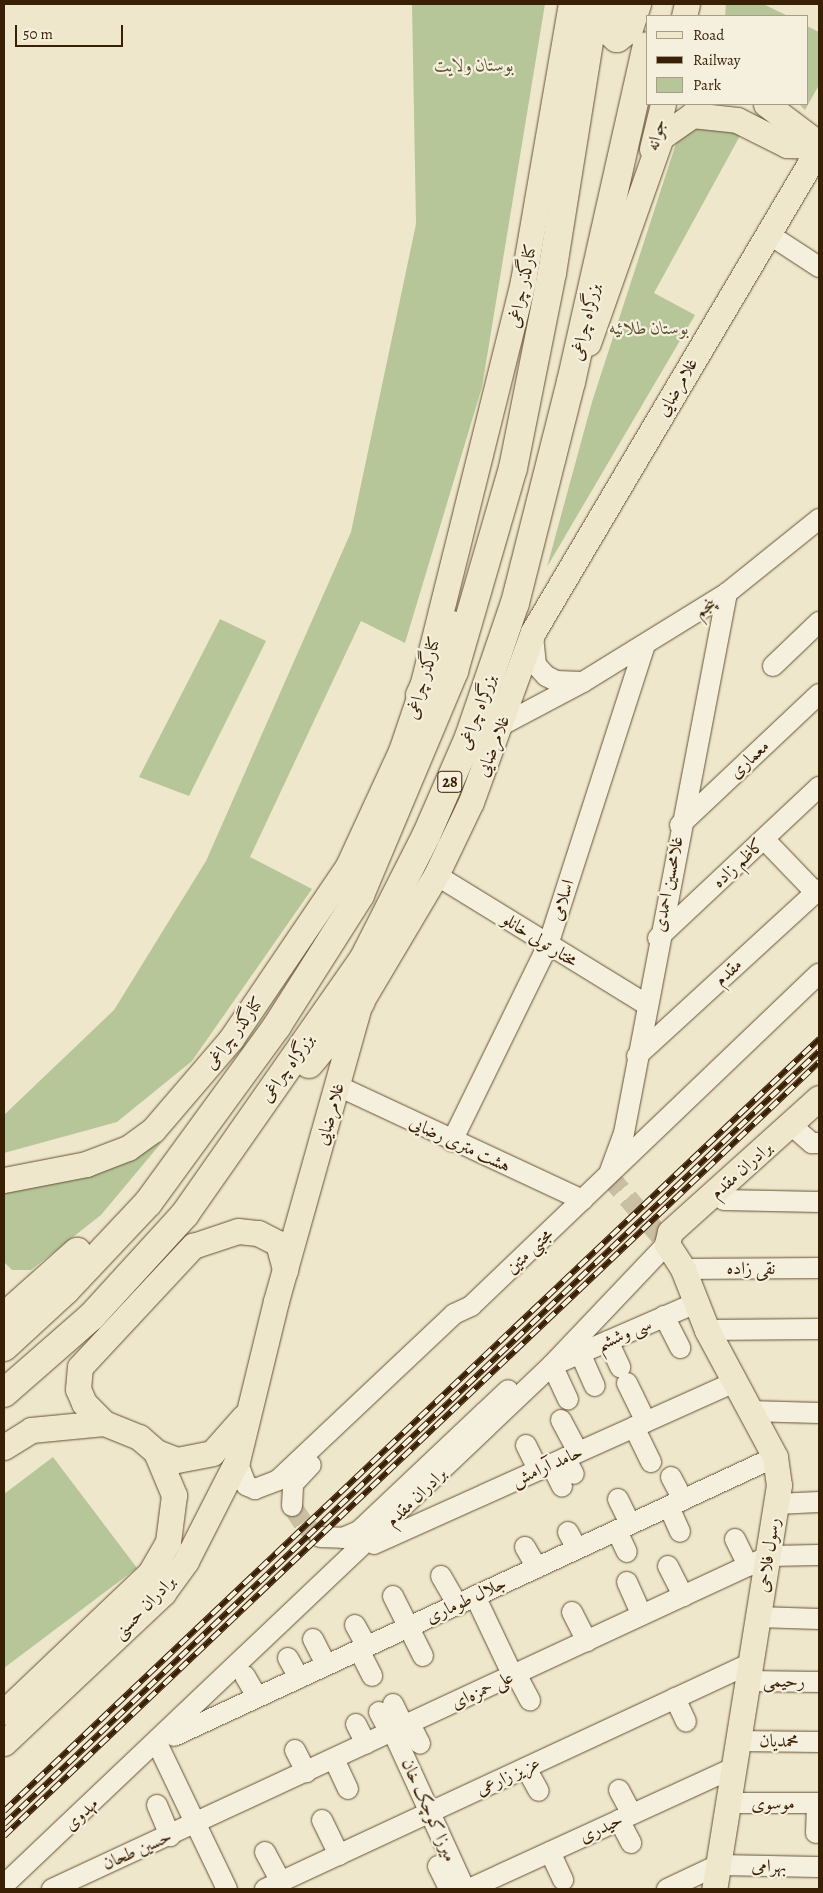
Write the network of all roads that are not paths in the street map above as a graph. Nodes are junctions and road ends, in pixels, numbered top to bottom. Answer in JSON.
{"nodes":[{"id":1,"x":571,"y":4,"type":"edge"},
{"id":2,"x":595,"y":4,"type":"edge"},
{"id":3,"x":612,"y":4,"type":"edge"},
{"id":4,"x":637,"y":4,"type":"edge"},
{"id":5,"x":646,"y":50,"type":"edge"},
{"id":6,"x":663,"y":105,"type":"edge"},
{"id":7,"x":767,"y":105,"type":"edge"},
{"id":8,"x":819,"y":146,"type":"edge"},
{"id":9,"x":648,"y":166,"type":"junction"},
{"id":10,"x":767,"y":234,"type":"junction"},
{"id":11,"x":819,"y":267,"type":"edge"},
{"id":12,"x":534,"y":369,"type":"junction"},
{"id":13,"x":571,"y":382,"type":"junction"},
{"id":14,"x":819,"y":519,"type":"edge"},
{"id":15,"x":727,"y":592,"type":"junction"},
{"id":16,"x":819,"y":622,"type":"edge"},
{"id":17,"x":533,"y":632,"type":"junction"},
{"id":18,"x":644,"y":647,"type":"junction"},
{"id":19,"x":773,"y":666,"type":"dead end"},
{"id":20,"x":583,"y":682,"type":"junction"},
{"id":21,"x":819,"y":694,"type":"edge"},
{"id":22,"x":420,"y":695,"type":"junction"},
{"id":23,"x":502,"y":725,"type":"junction"},
{"id":24,"x":819,"y":787,"type":"edge"},
{"id":25,"x":680,"y":825,"type":"junction"},
{"id":26,"x":764,"y":839,"type":"junction"},
{"id":27,"x":436,"y":875,"type":"junction"},
{"id":28,"x":817,"y":890,"type":"edge"},
{"id":29,"x":658,"y":938,"type":"junction"},
{"id":30,"x":548,"y":945,"type":"junction"},
{"id":31,"x":819,"y":974,"type":"edge"},
{"id":32,"x":360,"y":1003,"type":"junction"},
{"id":33,"x":646,"y":1004,"type":"junction"},
{"id":34,"x":277,"y":1026,"type":"junction"},
{"id":35,"x":637,"y":1056,"type":"junction"},
{"id":36,"x":338,"y":1086,"type":"junction"},
{"id":37,"x":819,"y":1098,"type":"edge"},
{"id":38,"x":819,"y":1112,"type":"edge"},
{"id":39,"x":803,"y":1133,"type":"edge"},
{"id":40,"x":238,"y":1140,"type":"junction"},
{"id":41,"x":452,"y":1141,"type":"junction"},
{"id":42,"x":608,"y":1175,"type":"junction"},
{"id":43,"x":4,"y":1180,"type":"edge"},
{"id":44,"x":720,"y":1196,"type":"junction"},
{"id":45,"x":583,"y":1200,"type":"junction"},
{"id":46,"x":819,"y":1202,"type":"edge"},
{"id":47,"x":667,"y":1244,"type":"junction"},
{"id":48,"x":683,"y":1268,"type":"junction"},
{"id":49,"x":819,"y":1268,"type":"edge"},
{"id":50,"x":285,"y":1270,"type":"junction"},
{"id":51,"x":696,"y":1303,"type":"junction"},
{"id":52,"x":471,"y":1306,"type":"junction"},
{"id":53,"x":664,"y":1316,"type":"junction"},
{"id":54,"x":4,"y":1317,"type":"edge"},
{"id":55,"x":819,"y":1329,"type":"edge"},
{"id":56,"x":707,"y":1330,"type":"junction"},
{"id":57,"x":608,"y":1341,"type":"junction"},
{"id":58,"x":4,"y":1347,"type":"edge"},
{"id":59,"x":680,"y":1348,"type":"dead end"},
{"id":60,"x":580,"y":1353,"type":"junction"},
{"id":61,"x":552,"y":1365,"type":"junction"},
{"id":62,"x":734,"y":1382,"type":"junction"},
{"id":63,"x":595,"y":1386,"type":"dead end"},
{"id":64,"x":4,"y":1393,"type":"edge"},
{"id":65,"x":568,"y":1399,"type":"dead end"},
{"id":66,"x":249,"y":1411,"type":"junction"},
{"id":67,"x":749,"y":1411,"type":"junction"},
{"id":68,"x":819,"y":1413,"type":"edge"},
{"id":69,"x":561,"y":1420,"type":"dead end"},
{"id":70,"x":104,"y":1423,"type":"junction"},
{"id":71,"x":640,"y":1425,"type":"junction"},
{"id":72,"x":10,"y":1442,"type":"edge"},
{"id":73,"x":526,"y":1445,"type":"dead end"},
{"id":74,"x":156,"y":1452,"type":"junction"},
{"id":75,"x":775,"y":1457,"type":"junction"},
{"id":76,"x":237,"y":1461,"type":"junction"},
{"id":77,"x":651,"y":1462,"type":"dead end"},
{"id":78,"x":561,"y":1468,"type":"junction"},
{"id":79,"x":671,"y":1477,"type":"dead end"},
{"id":80,"x":618,"y":1500,"type":"dead end"},
{"id":81,"x":819,"y":1502,"type":"edge"},
{"id":82,"x":676,"y":1503,"type":"junction"},
{"id":83,"x":776,"y":1504,"type":"junction"},
{"id":84,"x":292,"y":1506,"type":"tunnel mouth"},
{"id":85,"x":624,"y":1528,"type":"junction"},
{"id":86,"x":680,"y":1532,"type":"dead end"},
{"id":87,"x":320,"y":1538,"type":"tunnel mouth"},
{"id":88,"x":735,"y":1539,"type":"dead end"},
{"id":89,"x":525,"y":1547,"type":"dead end"},
{"id":90,"x":360,"y":1550,"type":"junction"},
{"id":91,"x":627,"y":1552,"type":"dead end"},
{"id":92,"x":819,"y":1555,"type":"edge"},
{"id":93,"x":759,"y":1561,"type":"junction"},
{"id":94,"x":668,"y":1566,"type":"dead end"},
{"id":95,"x":441,"y":1576,"type":"dead end"},
{"id":96,"x":519,"y":1576,"type":"junction"},
{"id":97,"x":627,"y":1582,"type":"dead end"},
{"id":98,"x":393,"y":1596,"type":"dead end"},
{"id":99,"x":683,"y":1596,"type":"junction"},
{"id":100,"x":466,"y":1600,"type":"junction"},
{"id":101,"x":572,"y":1612,"type":"dead end"},
{"id":102,"x":642,"y":1615,"type":"junction"},
{"id":103,"x":758,"y":1617,"type":"junction"},
{"id":104,"x":819,"y":1619,"type":"edge"},
{"id":105,"x":356,"y":1625,"type":"dead end"},
{"id":106,"x":409,"y":1627,"type":"junction"},
{"id":107,"x":313,"y":1639,"type":"dead end"},
{"id":108,"x":587,"y":1641,"type":"junction"},
{"id":109,"x":363,"y":1648,"type":"junction"},
{"id":110,"x":423,"y":1656,"type":"dead end"},
{"id":111,"x":288,"y":1658,"type":"dead end"},
{"id":112,"x":326,"y":1665,"type":"junction"},
{"id":113,"x":750,"y":1672,"type":"junction"},
{"id":114,"x":514,"y":1675,"type":"junction"},
{"id":115,"x":245,"y":1676,"type":"dead end"},
{"id":116,"x":372,"y":1676,"type":"dead end"},
{"id":117,"x":299,"y":1678,"type":"junction"},
{"id":118,"x":819,"y":1682,"type":"edge"},
{"id":119,"x":256,"y":1697,"type":"junction"},
{"id":120,"x":675,"y":1698,"type":"junction"},
{"id":121,"x":530,"y":1700,"type":"dead end"},
{"id":122,"x":386,"y":1708,"type":"dead end"},
{"id":123,"x":4,"y":1712,"type":"edge"},
{"id":124,"x":686,"y":1722,"type":"dead end"},
{"id":125,"x":356,"y":1724,"type":"dead end"},
{"id":126,"x":399,"y":1729,"type":"junction"},
{"id":127,"x":739,"y":1741,"type":"junction"},
{"id":128,"x":819,"y":1742,"type":"edge"},
{"id":129,"x":4,"y":1743,"type":"edge"},
{"id":130,"x":157,"y":1743,"type":"junction"},
{"id":131,"x":366,"y":1744,"type":"junction"},
{"id":132,"x":420,"y":1744,"type":"dead end"},
{"id":133,"x":295,"y":1750,"type":"dead end"},
{"id":134,"x":334,"y":1759,"type":"junction"},
{"id":135,"x":526,"y":1768,"type":"junction"},
{"id":136,"x":732,"y":1768,"type":"junction"},
{"id":137,"x":306,"y":1772,"type":"junction"},
{"id":138,"x":348,"y":1789,"type":"dead end"},
{"id":139,"x":619,"y":1790,"type":"dead end"},
{"id":140,"x":539,"y":1791,"type":"dead end"},
{"id":141,"x":727,"y":1803,"type":"junction"},
{"id":142,"x":818,"y":1803,"type":"edge"},
{"id":143,"x":157,"y":1805,"type":"dead end"},
{"id":144,"x":430,"y":1813,"type":"junction"},
{"id":145,"x":626,"y":1817,"type":"junction"},
{"id":146,"x":322,"y":1820,"type":"dead end"},
{"id":147,"x":196,"y":1824,"type":"junction"},
{"id":148,"x":816,"y":1832,"type":"dead end"},
{"id":149,"x":170,"y":1836,"type":"junction"},
{"id":150,"x":631,"y":1843,"type":"dead end"},
{"id":151,"x":265,"y":1852,"type":"dead end"},
{"id":152,"x":550,"y":1852,"type":"junction"},
{"id":153,"x":339,"y":1855,"type":"junction"},
{"id":154,"x":718,"y":1865,"type":"junction"},
{"id":155,"x":438,"y":1866,"type":"dead end"},
{"id":156,"x":819,"y":1866,"type":"edge"},
{"id":157,"x":563,"y":1880,"type":"dead end"},
{"id":158,"x":4,"y":1885,"type":"edge"},
{"id":159,"x":273,"y":1886,"type":"edge"},
{"id":160,"x":53,"y":1889,"type":"edge"},
{"id":161,"x":227,"y":1889,"type":"edge"},
{"id":162,"x":449,"y":1889,"type":"edge"},
{"id":163,"x":465,"y":1889,"type":"edge"},
{"id":164,"x":469,"y":1889,"type":"edge"},
{"id":165,"x":667,"y":1889,"type":"edge"},
{"id":166,"x":714,"y":1889,"type":"edge"}],
"edges":[{"from":1,"to":22,"type":"main road","name":"کنارگذر چراغی"},
{"from":2,"to":12,"type":"highway","name":"بزرگراه چراغی","number":"28"},
{"from":3,"to":4,"type":"highway"},
{"from":5,"to":13,"type":"highway","name":"بزرگراه چراغی","number":"28"},
{"from":6,"to":9,"type":"main road","name":"جوانه"},
{"from":7,"to":8,"type":"main road"},
{"from":8,"to":9,"type":"main road"},
{"from":8,"to":10,"type":"main road","name":"غلامرضایی"},
{"from":9,"to":13,"type":"main road"},
{"from":10,"to":11,"type":"street"},
{"from":10,"to":17,"type":"main road","name":"غلامرضایی"},
{"from":12,"to":22,"type":"highway"},
{"from":12,"to":34,"type":"highway","name":"بزرگراه چراغی","number":"28"},
{"from":13,"to":40,"type":"highway","name":"بزرگراه چراغی","number":"28"},
{"from":14,"to":15,"type":"street","name":"پنجم"},
{"from":15,"to":18,"type":"street","name":"پنجم"},
{"from":15,"to":25,"type":"street","name":"غلامحسین احمدی"},
{"from":16,"to":19,"type":"street"},
{"from":17,"to":20,"type":"street","name":"پنجم"},
{"from":17,"to":23,"type":"main road","name":"غلامرضایی"},
{"from":18,"to":20,"type":"street","name":"پنجم"},
{"from":18,"to":30,"type":"street","name":"اسلامی"},
{"from":20,"to":23,"type":"street","name":"پنجم"},
{"from":21,"to":25,"type":"street","name":"معماری"},
{"from":22,"to":43,"type":"main road","name":"کنارگذر چراغی"},
{"from":23,"to":27,"type":"main road","name":"غلامرضایی"},
{"from":24,"to":26,"type":"street","name":"کاظم زاده"},
{"from":25,"to":29,"type":"street","name":"غلامحسین احمدی"},
{"from":26,"to":28,"type":"street"},
{"from":26,"to":29,"type":"street","name":"کاظم زاده"},
{"from":27,"to":30,"type":"street","name":"مختار تولی خانلو"},
{"from":27,"to":32,"type":"main road","name":"غلامرضایی"},
{"from":28,"to":35,"type":"street","name":"مقدم"},
{"from":29,"to":33,"type":"street","name":"غلامحسین احمدی"},
{"from":30,"to":33,"type":"street","name":"مختار تولی خانلو"},
{"from":30,"to":41,"type":"street","name":"اسلامی"},
{"from":31,"to":42,"type":"street","name":"مجتبی متین"},
{"from":32,"to":36,"type":"main road","name":"غلامرضایی"},
{"from":32,"to":40,"type":"highway"},
{"from":33,"to":35,"type":"street","name":"غلامحسین احمدی"},
{"from":34,"to":54,"type":"highway","name":"بزرگراه چراغی"},
{"from":34,"to":58,"type":"highway","name":"بزرگراه چراغی","number":"28"},
{"from":35,"to":42,"type":"street","name":"غلامحسین احمدی"},
{"from":36,"to":41,"type":"street","name":"هشت متری رضایی"},
{"from":36,"to":50,"type":"main road","name":"غلامرضایی"},
{"from":37,"to":39,"type":"main road","name":"برادران مقدم"},
{"from":38,"to":39,"type":"main road","name":"برادران مقدم"},
{"from":39,"to":44,"type":"main road","name":"برادران مقدم"},
{"from":40,"to":64,"type":"highway","name":"بزرگراه چراغی","number":"28"},
{"from":41,"to":45,"type":"street","name":"هشت متری رضایی"},
{"from":42,"to":45,"type":"street","name":"مجتبی متین"},
{"from":44,"to":46,"type":"street"},
{"from":44,"to":47,"type":"main road","name":"برادران مقدم"},
{"from":45,"to":52,"type":"street","name":"مجتبی متین"},
{"from":47,"to":48,"type":"main road","name":"رسول فلاحی"},
{"from":47,"to":61,"type":"street","name":"برادران مقدم"},
{"from":48,"to":49,"type":"street","name":"نقی زاده"},
{"from":48,"to":51,"type":"main road","name":"رسول فلاحی"},
{"from":50,"to":66,"type":"main road","name":"غلامرضایی"},
{"from":50,"to":70,"type":"main road"},
{"from":51,"to":53,"type":"street","name":"سی وششم"},
{"from":51,"to":56,"type":"main road","name":"رسول فلاحی"},
{"from":52,"to":76,"type":"street","name":"مجتبی متین"},
{"from":52,"to":84,"type":"street"},
{"from":53,"to":57,"type":"street","name":"سی وششم"},
{"from":53,"to":59,"type":"street"},
{"from":55,"to":56,"type":"street"},
{"from":56,"to":62,"type":"main road","name":"رسول فلاحی"},
{"from":57,"to":60,"type":"street","name":"سی وششم"},
{"from":57,"to":71,"type":"street"},
{"from":60,"to":61,"type":"street","name":"سی وششم"},
{"from":60,"to":63,"type":"street"},
{"from":61,"to":65,"type":"street"},
{"from":61,"to":87,"type":"street","name":"سی وششم"},
{"from":61,"to":90,"type":"street","name":"برادران مقدم"},
{"from":62,"to":67,"type":"main road","name":"رسول فلاحی"},
{"from":62,"to":71,"type":"street","name":"حامد آرامش"},
{"from":66,"to":74,"type":"main road"},
{"from":66,"to":76,"type":"main road","name":"برادران حسنی"},
{"from":67,"to":68,"type":"street"},
{"from":67,"to":75,"type":"main road","name":"رسول فلاحی"},
{"from":69,"to":78,"type":"street"},
{"from":70,"to":72,"type":"main road"},
{"from":70,"to":74,"type":"main road"},
{"from":71,"to":77,"type":"street"},
{"from":71,"to":78,"type":"street","name":"حامد آرامش"},
{"from":73,"to":78,"type":"street"},
{"from":74,"to":123,"type":"main road","name":"برادران حسنی"},
{"from":75,"to":82,"type":"street","name":"جلال طوماری"},
{"from":75,"to":83,"type":"main road","name":"رسول فلاحی"},
{"from":76,"to":129,"type":"main road","name":"برادران حسنی"},
{"from":78,"to":90,"type":"street","name":"حامد آرامش"},
{"from":79,"to":82,"type":"street"},
{"from":80,"to":85,"type":"street"},
{"from":81,"to":83,"type":"street"},
{"from":82,"to":85,"type":"street","name":"جلال طوماری"},
{"from":82,"to":86,"type":"street"},
{"from":83,"to":93,"type":"main road","name":"رسول فلاحی"},
{"from":85,"to":91,"type":"street"},
{"from":85,"to":96,"type":"street","name":"جلال طوماری"},
{"from":88,"to":93,"type":"street"},
{"from":89,"to":96,"type":"street"},
{"from":90,"to":130,"type":"street","name":"برادران مقدم"},
{"from":92,"to":93,"type":"street"},
{"from":93,"to":99,"type":"street","name":"علی حمزه‌ای"},
{"from":93,"to":103,"type":"main road","name":"رسول فلاحی"},
{"from":94,"to":99,"type":"street"},
{"from":95,"to":100,"type":"street"},
{"from":96,"to":100,"type":"street","name":"جلال طوماری"},
{"from":97,"to":102,"type":"street"},
{"from":98,"to":106,"type":"street"},
{"from":99,"to":102,"type":"street","name":"علی حمزه‌ای"},
{"from":100,"to":106,"type":"street","name":"جلال طوماری"},
{"from":100,"to":114,"type":"street"},
{"from":101,"to":108,"type":"street"},
{"from":102,"to":108,"type":"street","name":"علی حمزه‌ای"},
{"from":103,"to":104,"type":"street"},
{"from":103,"to":113,"type":"main road","name":"رسول فلاحی"},
{"from":105,"to":109,"type":"street"},
{"from":106,"to":109,"type":"street","name":"جلال طوماری"},
{"from":106,"to":110,"type":"street"},
{"from":107,"to":112,"type":"street"},
{"from":108,"to":114,"type":"street","name":"علی حمزه‌ای"},
{"from":109,"to":112,"type":"street","name":"جلال طوماری"},
{"from":109,"to":116,"type":"street"},
{"from":111,"to":117,"type":"street"},
{"from":112,"to":117,"type":"street","name":"جلال طوماری"},
{"from":113,"to":118,"type":"street","name":"رحیمی"},
{"from":113,"to":120,"type":"street","name":"عزیز زارعی"},
{"from":113,"to":127,"type":"main road","name":"رسول فلاحی"},
{"from":114,"to":121,"type":"street"},
{"from":114,"to":126,"type":"street","name":"علی حمزه‌ای"},
{"from":115,"to":119,"type":"street"},
{"from":117,"to":119,"type":"street","name":"جلال طوماری"},
{"from":119,"to":130,"type":"street","name":"جلال طوماری"},
{"from":120,"to":124,"type":"street"},
{"from":120,"to":135,"type":"street","name":"عزیز زارعی"},
{"from":122,"to":126,"type":"street"},
{"from":125,"to":131,"type":"street"},
{"from":126,"to":131,"type":"street","name":"علی حمزه‌ای"},
{"from":126,"to":132,"type":"street"},
{"from":126,"to":144,"type":"street","name":"میرزا کوچک خان"},
{"from":127,"to":128,"type":"street","name":"محمدیان"},
{"from":127,"to":136,"type":"main road","name":"رسول فلاحی"},
{"from":130,"to":147,"type":"street"},
{"from":130,"to":158,"type":"street","name":"مهدوی"},
{"from":131,"to":134,"type":"street","name":"علی حمزه‌ای"},
{"from":133,"to":137,"type":"street"},
{"from":134,"to":137,"type":"street","name":"علی حمزه‌ای"},
{"from":134,"to":138,"type":"street"},
{"from":135,"to":140,"type":"street"},
{"from":135,"to":144,"type":"street","name":"عزیز زارعی"},
{"from":136,"to":141,"type":"main road","name":"رسول فلاحی"},
{"from":136,"to":145,"type":"street","name":"حیدری"},
{"from":137,"to":147,"type":"street","name":"علی حمزه‌ای"},
{"from":139,"to":145,"type":"street"},
{"from":141,"to":142,"type":"street","name":"موسوی"},
{"from":141,"to":154,"type":"main road","name":"رسول فلاحی"},
{"from":142,"to":148,"type":"street"},
{"from":143,"to":149,"type":"street"},
{"from":144,"to":153,"type":"street","name":"عزیز زارعی"},
{"from":144,"to":163,"type":"street","name":"میرزا کوچک خان"},
{"from":145,"to":150,"type":"street"},
{"from":145,"to":152,"type":"street","name":"حیدری"},
{"from":146,"to":153,"type":"street"},
{"from":147,"to":149,"type":"street","name":"حسین طحان"},
{"from":147,"to":161,"type":"street"},
{"from":149,"to":160,"type":"street","name":"حسین طحان"},
{"from":151,"to":159,"type":"street"},
{"from":152,"to":157,"type":"street"},
{"from":152,"to":164,"type":"street","name":"حیدری"},
{"from":153,"to":159,"type":"street","name":"عزیز زارعی"},
{"from":154,"to":156,"type":"street","name":"بهرامی"},
{"from":154,"to":165,"type":"street"},
{"from":154,"to":166,"type":"main road","name":"رسول فلاحی"},
{"from":155,"to":162,"type":"street"}]}
